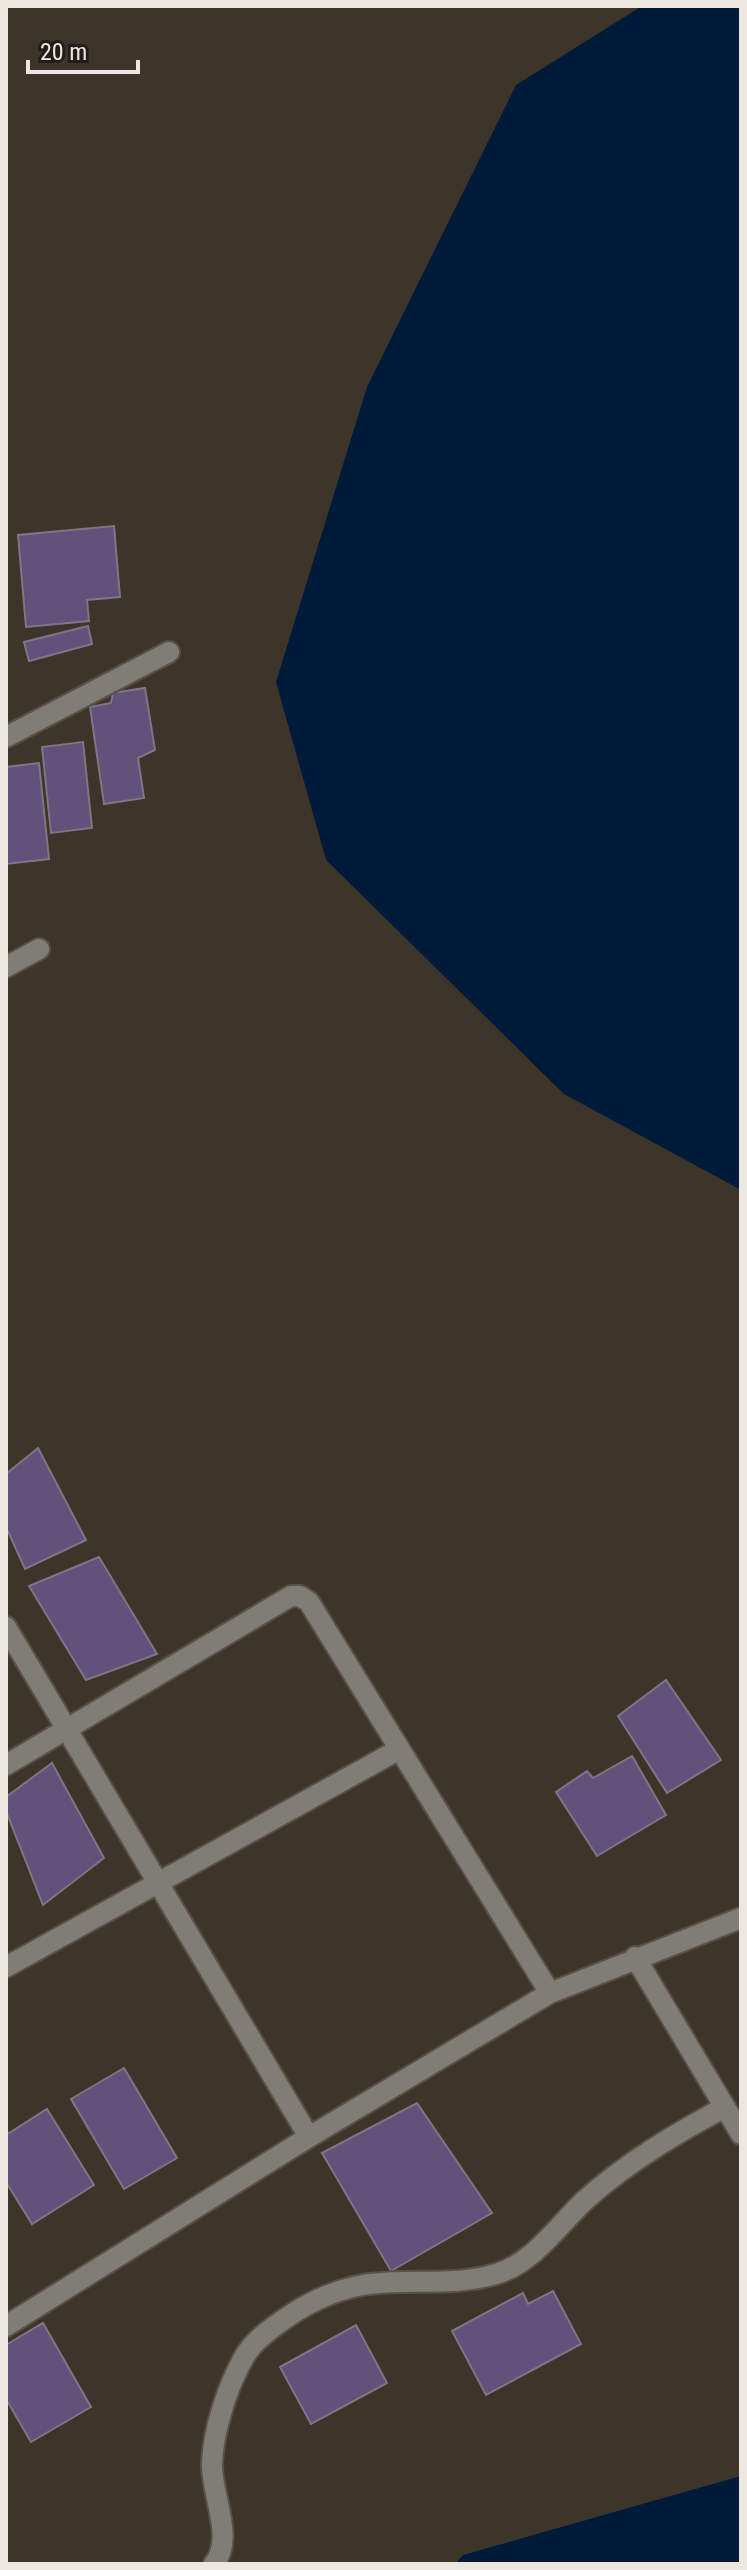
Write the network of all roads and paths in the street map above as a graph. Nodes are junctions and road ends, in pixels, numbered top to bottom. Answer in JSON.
{"nodes":[{"id":1,"x":169,"y":652,"type":"dead end"},
{"id":2,"x":6,"y":737,"type":"edge"},
{"id":3,"x":39,"y":949,"type":"dead end"},
{"id":4,"x":6,"y":967,"type":"edge"},
{"id":5,"x":6,"y":1627,"type":"edge"},
{"id":6,"x":66,"y":1729,"type":"junction"},
{"id":7,"x":398,"y":1750,"type":"junction"},
{"id":8,"x":6,"y":1765,"type":"edge"},
{"id":9,"x":156,"y":1883,"type":"junction"},
{"id":10,"x":741,"y":1918,"type":"edge"},
{"id":11,"x":635,"y":1957,"type":"junction"},
{"id":12,"x":6,"y":1967,"type":"edge"},
{"id":13,"x":550,"y":1993,"type":"junction"},
{"id":14,"x":725,"y":2107,"type":"junction"},
{"id":15,"x":741,"y":2134,"type":"edge"},
{"id":16,"x":309,"y":2137,"type":"junction"},
{"id":17,"x":6,"y":2326,"type":"edge"},
{"id":18,"x":214,"y":2564,"type":"edge"}],
"edges":[{"from":1,"to":2,"type":"street"},
{"from":3,"to":4,"type":"street"},
{"from":5,"to":6,"type":"street"},
{"from":6,"to":7,"type":"street"},
{"from":6,"to":8,"type":"street"},
{"from":6,"to":9,"type":"street"},
{"from":7,"to":9,"type":"street"},
{"from":7,"to":13,"type":"street"},
{"from":9,"to":12,"type":"street"},
{"from":9,"to":16,"type":"street"},
{"from":10,"to":11,"type":"street"},
{"from":11,"to":13,"type":"street"},
{"from":11,"to":14,"type":"street"},
{"from":13,"to":16,"type":"street"},
{"from":14,"to":15,"type":"street"},
{"from":14,"to":18,"type":"street"},
{"from":16,"to":17,"type":"street"}]}
